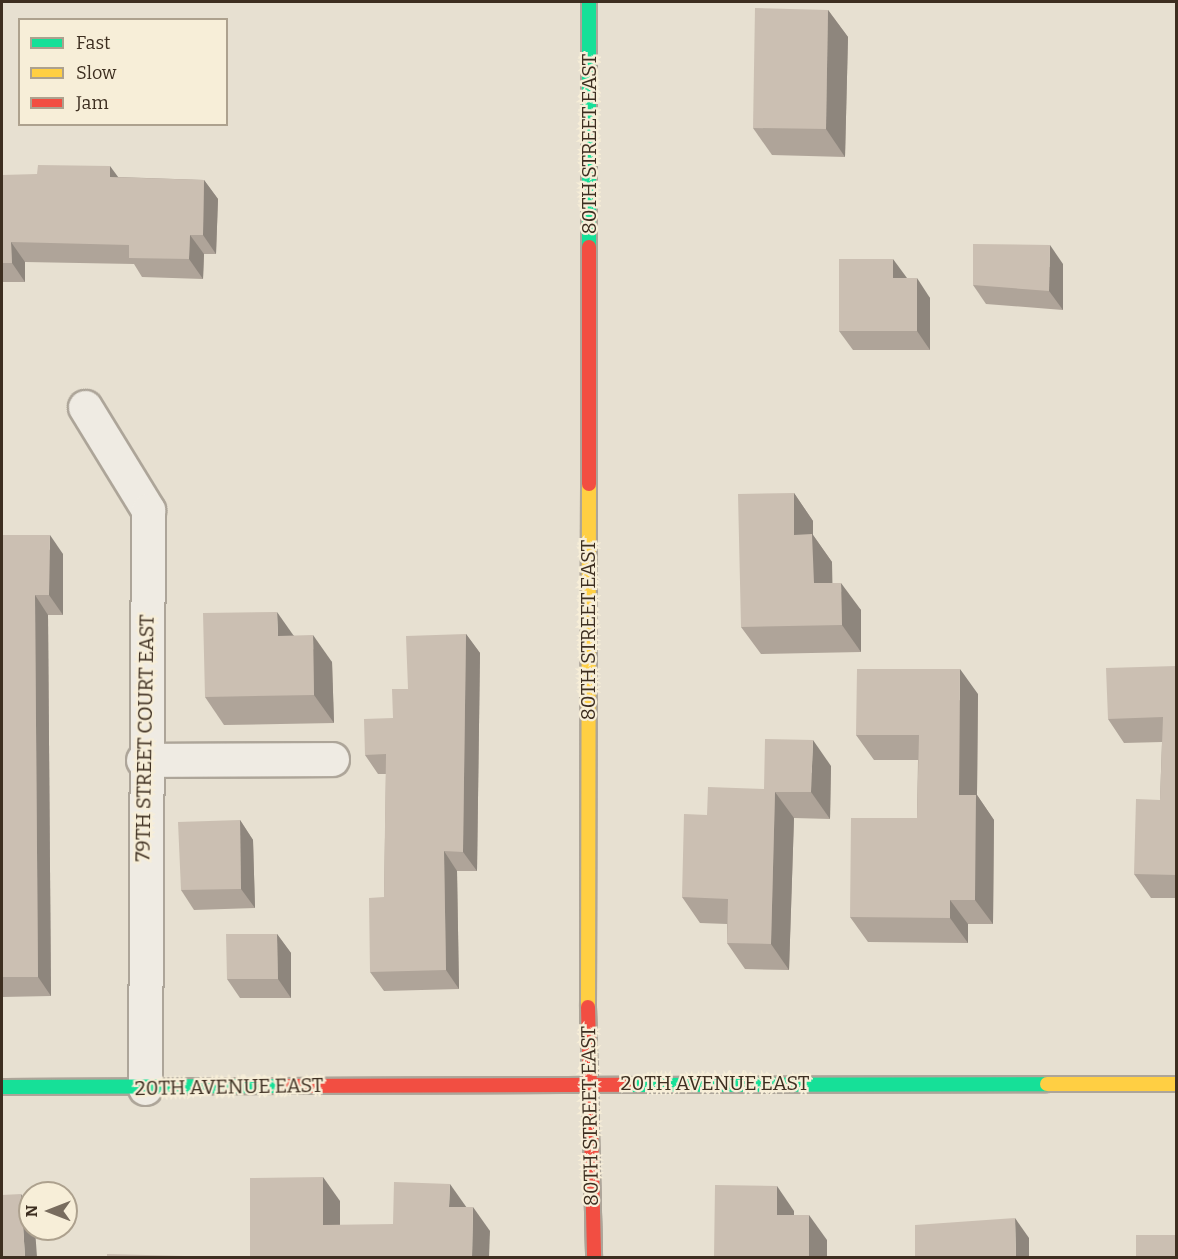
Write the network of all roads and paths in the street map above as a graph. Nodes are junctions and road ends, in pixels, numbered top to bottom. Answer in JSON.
{"nodes":[{"id":1,"x":589,"y":2,"type":"edge"},
{"id":2,"x":85,"y":407,"type":"dead end"},
{"id":3,"x":332,"y":759,"type":"dead end"},
{"id":4,"x":143,"y":760,"type":"junction"},
{"id":5,"x":588,"y":1083,"type":"junction"},
{"id":6,"x":1176,"y":1084,"type":"edge"},
{"id":7,"x":2,"y":1087,"type":"edge"},
{"id":8,"x":145,"y":1088,"type":"junction"},
{"id":9,"x":594,"y":1257,"type":"edge"}],
"edges":[{"from":1,"to":5,"type":"street","name":"80TH STREET EAST"},
{"from":2,"to":4,"type":"street","name":"79TH STREET COURT EAST"},
{"from":3,"to":4,"type":"street"},
{"from":4,"to":8,"type":"street","name":"79TH STREET COURT EAST"},
{"from":5,"to":6,"type":"street","name":"20TH AVENUE EAST"},
{"from":5,"to":8,"type":"street","name":"20TH AVENUE EAST"},
{"from":5,"to":9,"type":"street","name":"80TH STREET EAST"},
{"from":7,"to":8,"type":"street","name":"20TH AVENUE EAST"}]}
